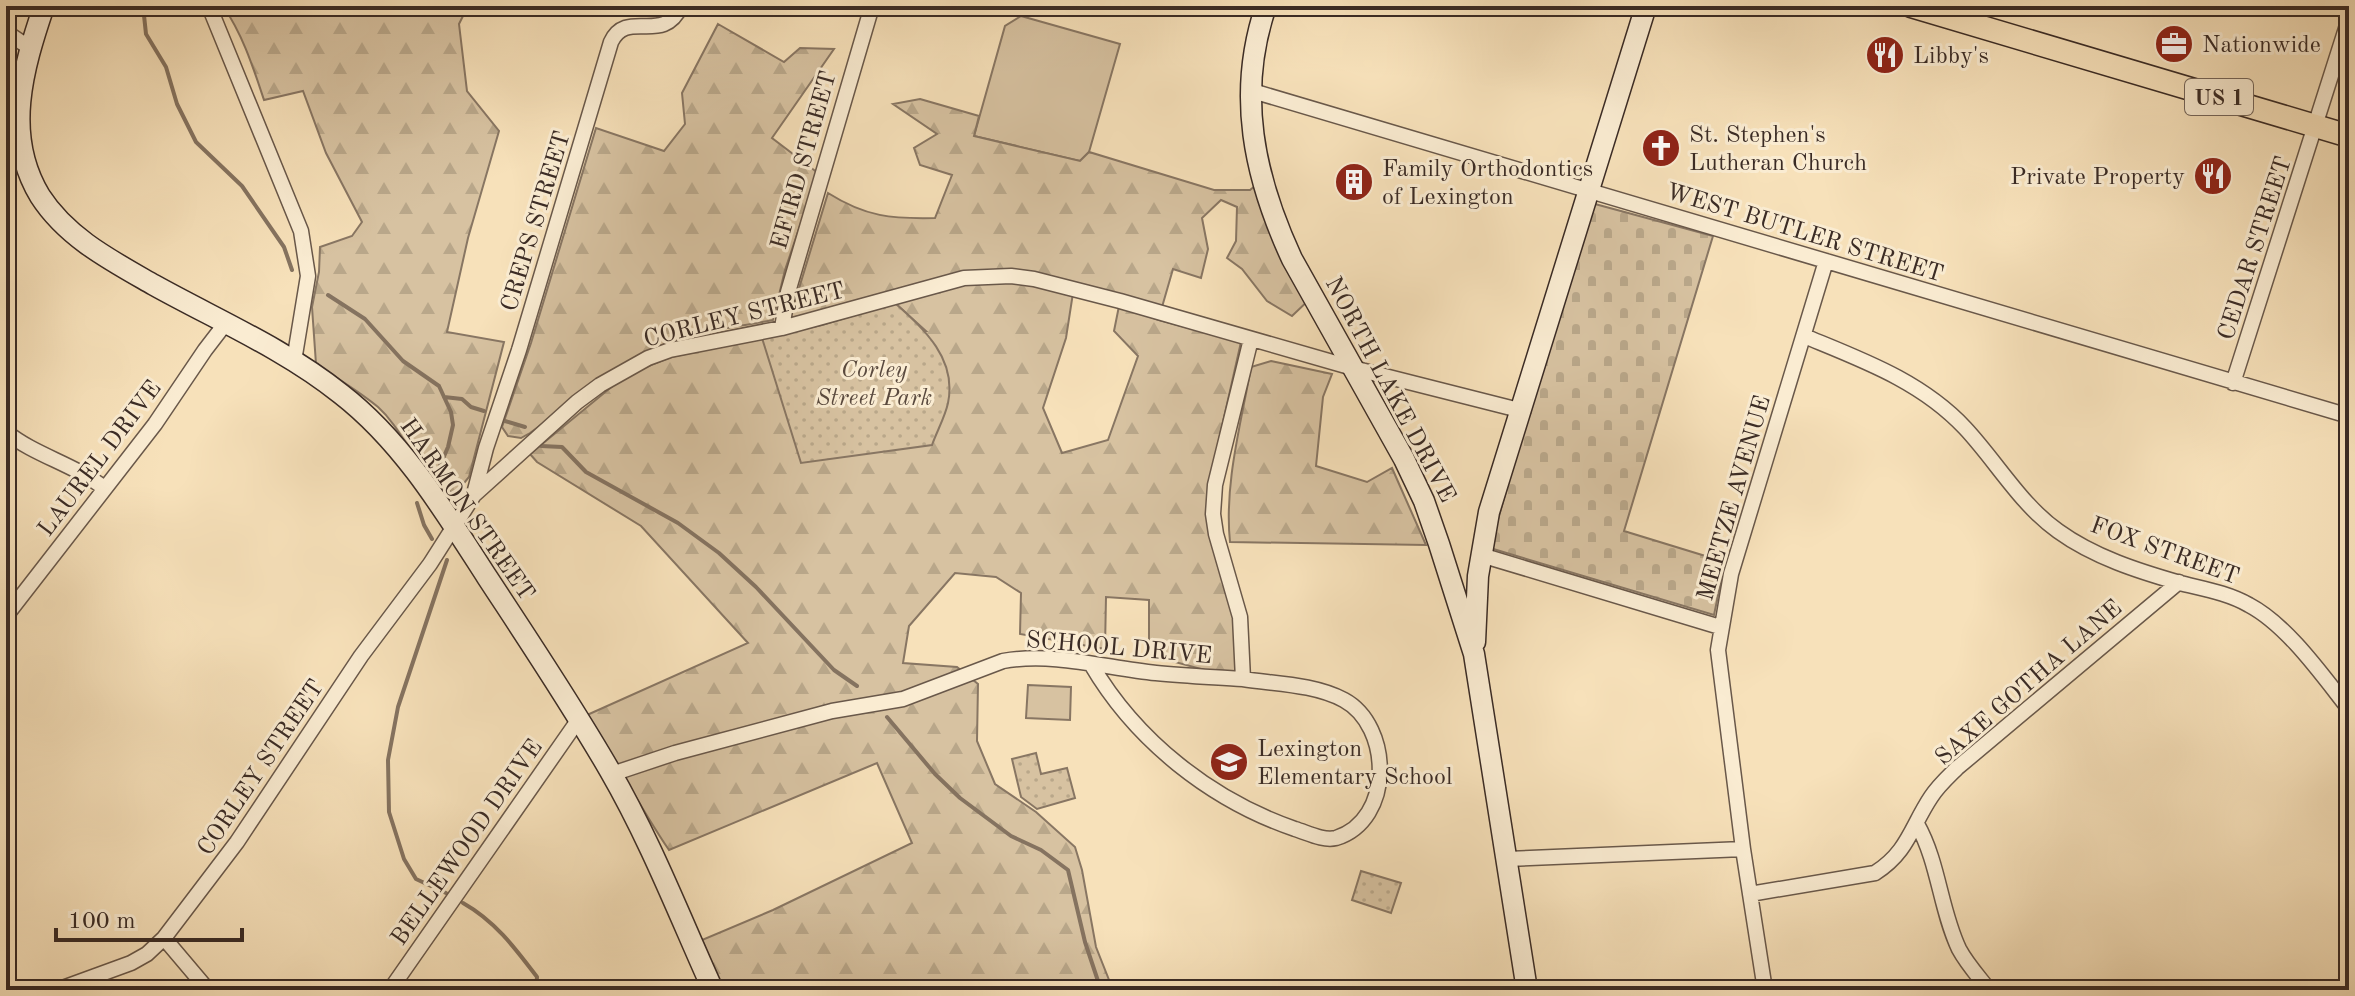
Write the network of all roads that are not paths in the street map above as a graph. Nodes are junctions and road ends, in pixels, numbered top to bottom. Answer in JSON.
{"nodes":[{"id":1,"x":44,"y":6,"type":"edge"},
{"id":2,"x":209,"y":6,"type":"edge"},
{"id":3,"x":681,"y":6,"type":"edge"},
{"id":4,"x":872,"y":6,"type":"edge"},
{"id":5,"x":1266,"y":6,"type":"edge"},
{"id":6,"x":1646,"y":6,"type":"edge"},
{"id":7,"x":1911,"y":6,"type":"edge"},
{"id":8,"x":2349,"y":19,"type":"edge"},
{"id":9,"x":6,"y":32,"type":"edge"},
{"id":10,"x":30,"y":48,"type":"junction"},
{"id":11,"x":14,"y":83,"type":"edge"},
{"id":12,"x":1249,"y":90,"type":"junction"},
{"id":13,"x":2316,"y":126,"type":"junction"},
{"id":14,"x":2349,"y":136,"type":"edge"},
{"id":15,"x":1587,"y":191,"type":"junction"},
{"id":16,"x":1826,"y":261,"type":"junction"},
{"id":17,"x":225,"y":324,"type":"junction"},
{"id":18,"x":782,"y":328,"type":"junction"},
{"id":19,"x":1804,"y":336,"type":"junction"},
{"id":20,"x":1251,"y":339,"type":"junction"},
{"id":21,"x":294,"y":361,"type":"junction"},
{"id":22,"x":1353,"y":368,"type":"junction"},
{"id":23,"x":2233,"y":383,"type":"junction"},
{"id":24,"x":1519,"y":410,"type":"junction"},
{"id":25,"x":2348,"y":417,"type":"edge"},
{"id":26,"x":6,"y":432,"type":"edge"},
{"id":27,"x":104,"y":488,"type":"junction"},
{"id":28,"x":474,"y":495,"type":"junction"},
{"id":29,"x":454,"y":527,"type":"junction"},
{"id":30,"x":1481,"y":555,"type":"junction"},
{"id":31,"x":2179,"y":582,"type":"junction"},
{"id":32,"x":6,"y":616,"type":"edge"},
{"id":33,"x":1720,"y":627,"type":"junction"},
{"id":34,"x":1474,"y":654,"type":"junction"},
{"id":35,"x":1091,"y":664,"type":"junction"},
{"id":36,"x":1243,"y":679,"type":"junction"},
{"id":37,"x":2349,"y":709,"type":"edge"},
{"id":38,"x":579,"y":719,"type":"junction"},
{"id":39,"x":612,"y":774,"type":"junction"},
{"id":40,"x":1917,"y":824,"type":"junction"},
{"id":41,"x":1743,"y":849,"type":"junction"},
{"id":42,"x":1507,"y":859,"type":"junction"},
{"id":43,"x":1750,"y":894,"type":"junction"},
{"id":44,"x":164,"y":938,"type":"junction"},
{"id":45,"x":57,"y":990,"type":"edge"},
{"id":46,"x":208,"y":990,"type":"edge"},
{"id":47,"x":390,"y":990,"type":"edge"},
{"id":48,"x":713,"y":990,"type":"edge"},
{"id":49,"x":1527,"y":990,"type":"edge"},
{"id":50,"x":1765,"y":990,"type":"edge"},
{"id":51,"x":1989,"y":990,"type":"edge"}],
"edges":[{"from":1,"to":10,"type":"main road","name":"HARMON STREET"},
{"from":2,"to":21,"type":"street"},
{"from":3,"to":28,"type":"street","name":"CREPS STREET"},
{"from":4,"to":18,"type":"street","name":"EFIRD STREET"},
{"from":5,"to":12,"type":"main road","name":"NORTH LAKE DRIVE"},
{"from":6,"to":15,"type":"main road"},
{"from":7,"to":13,"type":"main road","number":"US 1"},
{"from":8,"to":13,"type":"street","name":"CEDAR STREET"},
{"from":9,"to":10,"type":"street"},
{"from":10,"to":11,"type":"main road","name":"HARMON STREET"},
{"from":11,"to":17,"type":"main road","name":"HARMON STREET"},
{"from":12,"to":15,"type":"street","name":"WEST BUTLER STREET"},
{"from":12,"to":22,"type":"main road","name":"NORTH LAKE DRIVE"},
{"from":13,"to":14,"type":"main road","number":"US 1"},
{"from":13,"to":23,"type":"street","name":"CEDAR STREET"},
{"from":15,"to":16,"type":"street","name":"WEST BUTLER STREET"},
{"from":15,"to":24,"type":"main road"},
{"from":16,"to":19,"type":"street","name":"MEETZE AVENUE"},
{"from":16,"to":23,"type":"street","name":"WEST BUTLER STREET"},
{"from":17,"to":21,"type":"main road","name":"HARMON STREET"},
{"from":17,"to":27,"type":"street","name":"LAUREL DRIVE"},
{"from":18,"to":20,"type":"street","name":"CORLEY STREET"},
{"from":18,"to":28,"type":"street","name":"CORLEY STREET"},
{"from":19,"to":31,"type":"street","name":"FOX STREET"},
{"from":19,"to":33,"type":"street","name":"MEETZE AVENUE"},
{"from":20,"to":22,"type":"street","name":"CORLEY STREET"},
{"from":20,"to":36,"type":"street","name":"SCHOOL DRIVE"},
{"from":21,"to":29,"type":"main road","name":"HARMON STREET"},
{"from":22,"to":24,"type":"street","name":"CORLEY STREET"},
{"from":22,"to":34,"type":"main road","name":"NORTH LAKE DRIVE"},
{"from":23,"to":25,"type":"street","name":"WEST BUTLER STREET"},
{"from":24,"to":30,"type":"main road"},
{"from":26,"to":27,"type":"street"},
{"from":27,"to":32,"type":"street","name":"LAUREL DRIVE"},
{"from":28,"to":29,"type":"street","name":"CORLEY STREET"},
{"from":29,"to":38,"type":"main road","name":"HARMON STREET"},
{"from":29,"to":44,"type":"street","name":"CORLEY STREET"},
{"from":30,"to":33,"type":"street"},
{"from":30,"to":34,"type":"main road"},
{"from":31,"to":37,"type":"street","name":"FOX STREET"},
{"from":31,"to":40,"type":"street","name":"SAXE GOTHA LANE"},
{"from":33,"to":41,"type":"street","name":"MEETZE AVENUE"},
{"from":34,"to":42,"type":"main road","name":"NORTH LAKE DRIVE"},
{"from":35,"to":36,"type":"street","name":"SCHOOL DRIVE"},
{"from":35,"to":36,"type":"street"},
{"from":35,"to":39,"type":"street","name":"SCHOOL DRIVE"},
{"from":38,"to":39,"type":"main road","name":"HARMON STREET"},
{"from":38,"to":47,"type":"street","name":"BELLEWOOD DRIVE"},
{"from":39,"to":48,"type":"main road","name":"HARMON STREET"},
{"from":40,"to":43,"type":"street","name":"SAXE GOTHA LANE"},
{"from":40,"to":51,"type":"street"},
{"from":41,"to":42,"type":"street"},
{"from":41,"to":43,"type":"street","name":"MEETZE AVENUE"},
{"from":42,"to":49,"type":"main road","name":"NORTH LAKE DRIVE"},
{"from":43,"to":50,"type":"street","name":"MEETZE AVENUE"},
{"from":44,"to":45,"type":"street","name":"CORLEY STREET"},
{"from":44,"to":46,"type":"street"}]}
